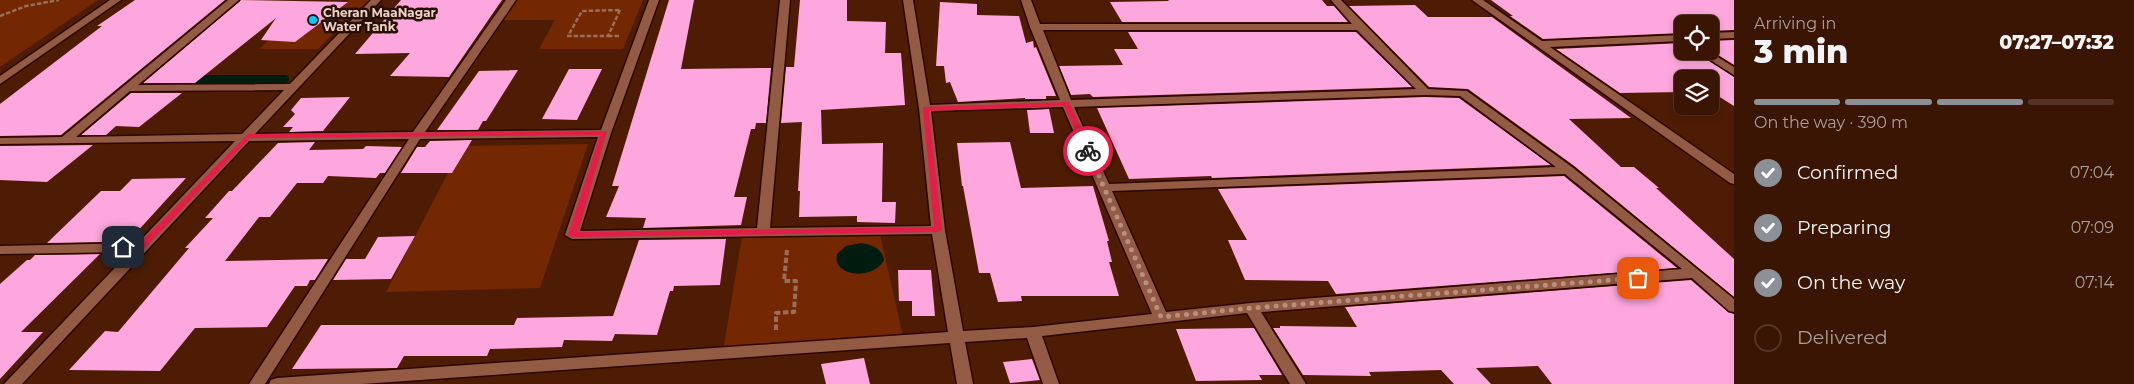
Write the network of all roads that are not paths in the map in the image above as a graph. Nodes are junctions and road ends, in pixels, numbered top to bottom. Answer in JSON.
{"nodes":[{"id":1,"x":110,"y":0,"type":"edge"},
{"id":2,"x":116,"y":0,"type":"edge"},
{"id":3,"x":234,"y":0,"type":"edge"},
{"id":4,"x":376,"y":0,"type":"edge"},
{"id":5,"x":511,"y":0,"type":"edge"},
{"id":6,"x":654,"y":0,"type":"edge"},
{"id":7,"x":785,"y":0,"type":"edge"},
{"id":8,"x":908,"y":0,"type":"edge"},
{"id":9,"x":1026,"y":0,"type":"edge"},
{"id":10,"x":1336,"y":0,"type":"edge"},
{"id":11,"x":1477,"y":0,"type":"edge"},
{"id":12,"x":1035,"y":27,"type":"junction"},
{"id":13,"x":1360,"y":27,"type":"junction"},
{"id":14,"x":1734,"y":35,"type":"edge"},
{"id":15,"x":1719,"y":36,"type":"edge"},
{"id":16,"x":1674,"y":38,"type":"edge"},
{"id":17,"x":1539,"y":44,"type":"junction"},
{"id":18,"x":1715,"y":60,"type":"edge"},
{"id":19,"x":1734,"y":72,"type":"edge"},
{"id":20,"x":0,"y":75,"type":"edge"},
{"id":21,"x":0,"y":81,"type":"edge"},
{"id":22,"x":294,"y":87,"type":"junction"},
{"id":23,"x":128,"y":88,"type":"junction"},
{"id":24,"x":1425,"y":92,"type":"junction"},
{"id":25,"x":1066,"y":104,"type":"junction"},
{"id":26,"x":925,"y":108,"type":"junction"},
{"id":27,"x":605,"y":132,"type":"junction"},
{"id":28,"x":417,"y":135,"type":"junction"},
{"id":29,"x":248,"y":136,"type":"junction"},
{"id":30,"x":66,"y":139,"type":"junction"},
{"id":31,"x":0,"y":141,"type":"edge"},
{"id":32,"x":1568,"y":170,"type":"junction"},
{"id":33,"x":1734,"y":180,"type":"edge"},
{"id":34,"x":1105,"y":188,"type":"junction"},
{"id":35,"x":938,"y":230,"type":"junction"},
{"id":36,"x":763,"y":231,"type":"junction"},
{"id":37,"x":141,"y":247,"type":"junction"},
{"id":38,"x":0,"y":250,"type":"edge"},
{"id":39,"x":1695,"y":273,"type":"junction"},
{"id":40,"x":1734,"y":307,"type":"edge"},
{"id":41,"x":1251,"y":308,"type":"junction"},
{"id":42,"x":1161,"y":317,"type":"junction"},
{"id":43,"x":1033,"y":332,"type":"junction"},
{"id":44,"x":957,"y":338,"type":"junction"},
{"id":45,"x":12,"y":384,"type":"edge"},
{"id":46,"x":257,"y":384,"type":"edge"},
{"id":47,"x":277,"y":384,"type":"edge"},
{"id":48,"x":965,"y":384,"type":"edge"},
{"id":49,"x":1051,"y":384,"type":"edge"},
{"id":50,"x":1298,"y":384,"type":"edge"}],
"edges":[{"from":1,"to":20,"type":"street"},
{"from":2,"to":21,"type":"street"},
{"from":3,"to":23,"type":"street"},
{"from":4,"to":22,"type":"street"},
{"from":5,"to":28,"type":"street"},
{"from":6,"to":27,"type":"street"},
{"from":7,"to":36,"type":"street"},
{"from":8,"to":26,"type":"street"},
{"from":9,"to":12,"type":"street"},
{"from":10,"to":13,"type":"street"},
{"from":11,"to":17,"type":"street"},
{"from":12,"to":13,"type":"street"},
{"from":12,"to":25,"type":"street"},
{"from":13,"to":24,"type":"street"},
{"from":14,"to":15,"type":"street"},
{"from":16,"to":17,"type":"street"},
{"from":17,"to":33,"type":"street"},
{"from":18,"to":19,"type":"street"},
{"from":22,"to":23,"type":"street"},
{"from":22,"to":29,"type":"street"},
{"from":23,"to":30,"type":"street"},
{"from":24,"to":25,"type":"street"},
{"from":24,"to":32,"type":"street"},
{"from":25,"to":26,"type":"street"},
{"from":25,"to":34,"type":"street"},
{"from":26,"to":35,"type":"street"},
{"from":27,"to":28,"type":"street"},
{"from":27,"to":36,"type":"street"},
{"from":28,"to":29,"type":"street"},
{"from":28,"to":46,"type":"street"},
{"from":29,"to":30,"type":"street"},
{"from":29,"to":37,"type":"street"},
{"from":30,"to":31,"type":"street"},
{"from":32,"to":34,"type":"street"},
{"from":32,"to":39,"type":"street"},
{"from":34,"to":42,"type":"street"},
{"from":35,"to":36,"type":"street"},
{"from":35,"to":44,"type":"street"},
{"from":37,"to":38,"type":"street"},
{"from":37,"to":45,"type":"street"},
{"from":39,"to":40,"type":"street"},
{"from":39,"to":41,"type":"street"},
{"from":41,"to":42,"type":"street"},
{"from":41,"to":50,"type":"street"},
{"from":42,"to":43,"type":"street"},
{"from":43,"to":44,"type":"street"},
{"from":43,"to":49,"type":"street"},
{"from":44,"to":47,"type":"street"},
{"from":44,"to":48,"type":"street"}]}
